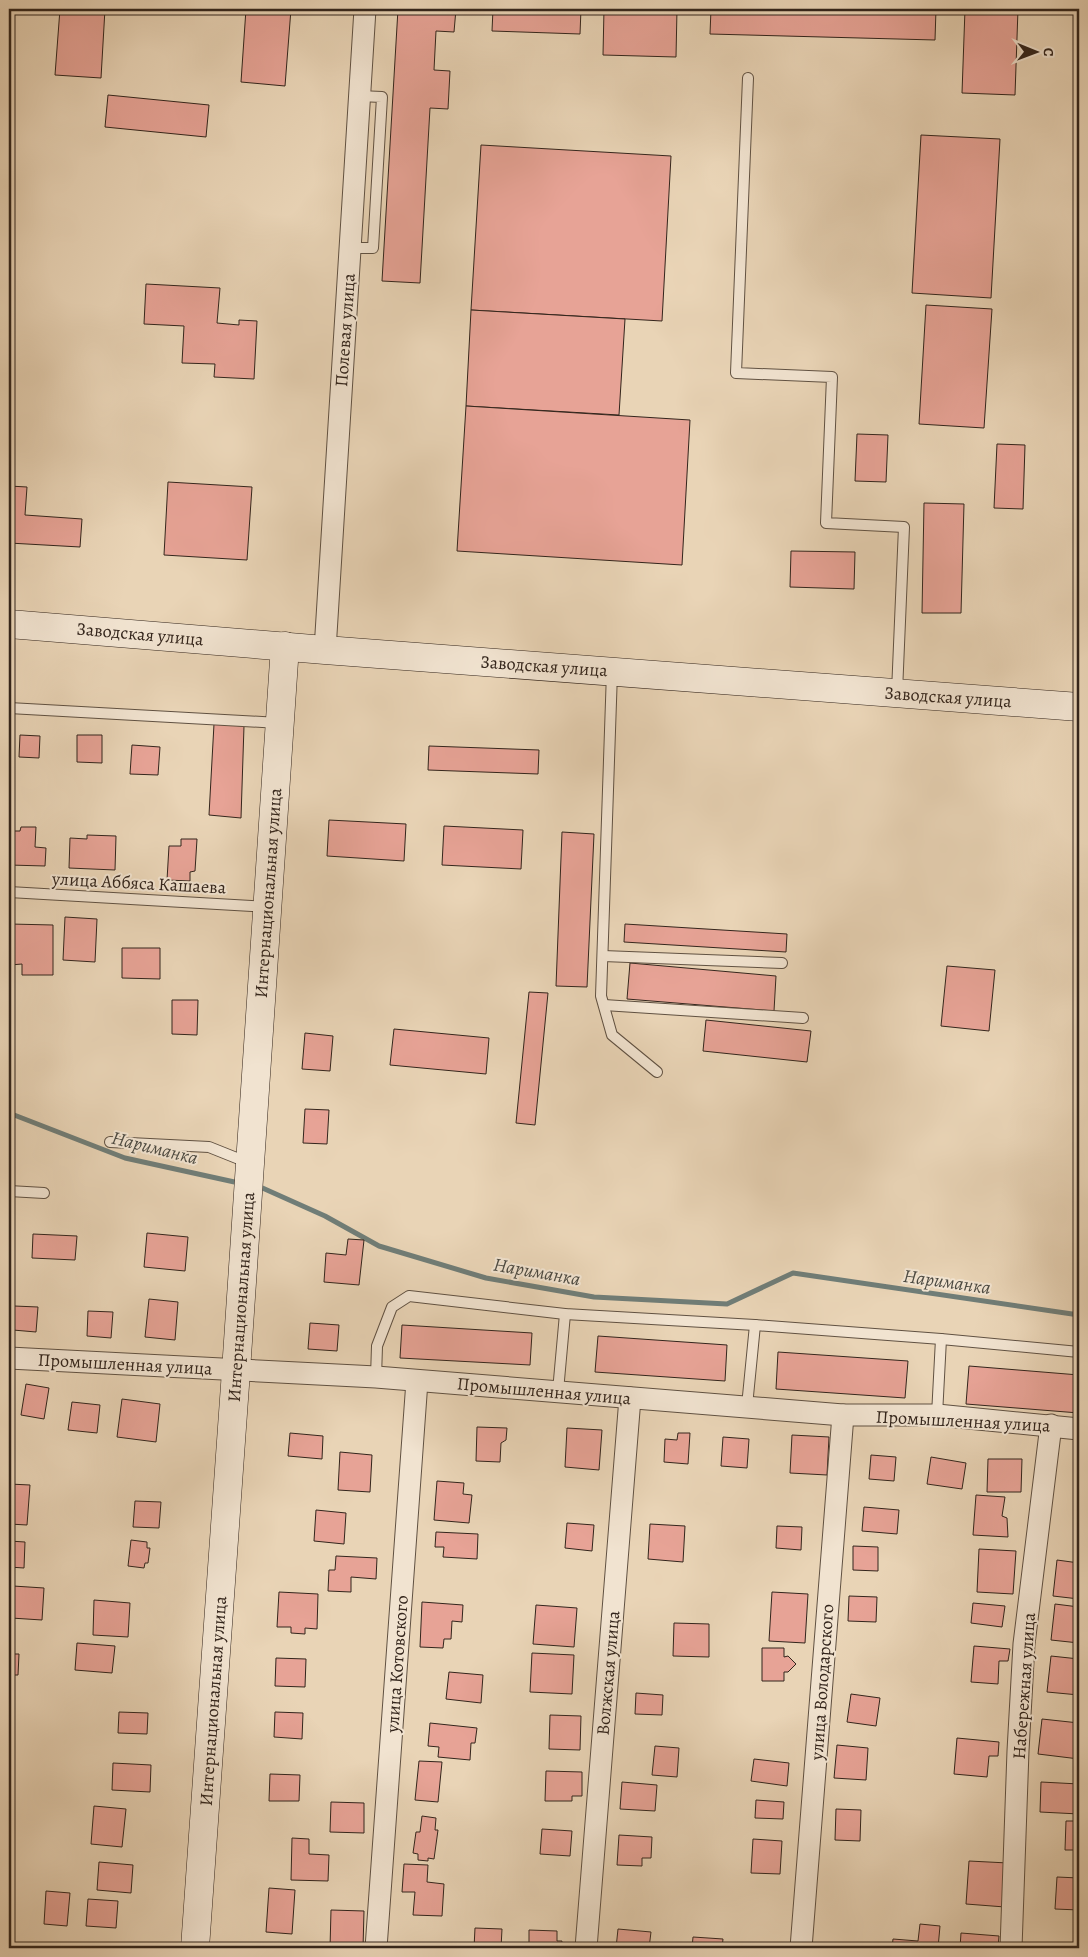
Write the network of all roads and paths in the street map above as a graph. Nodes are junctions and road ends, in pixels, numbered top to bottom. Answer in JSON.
{"nodes":[{"id":1,"x":365,"y":9,"type":"edge"},
{"id":2,"x":748,"y":78,"type":"dead end"},
{"id":3,"x":9,"y":624,"type":"edge"},
{"id":4,"x":284,"y":646,"type":"junction"},
{"id":5,"x":325,"y":650,"type":"junction"},
{"id":6,"x":612,"y":671,"type":"junction"},
{"id":7,"x":897,"y":693,"type":"junction"},
{"id":8,"x":1079,"y":707,"type":"edge"},
{"id":9,"x":9,"y":708,"type":"edge"},
{"id":10,"x":279,"y":723,"type":"junction"},
{"id":11,"x":9,"y":892,"type":"edge"},
{"id":12,"x":267,"y":907,"type":"junction"},
{"id":13,"x":603,"y":956,"type":"junction"},
{"id":14,"x":782,"y":963,"type":"dead end"},
{"id":15,"x":604,"y":1005,"type":"junction"},
{"id":16,"x":803,"y":1018,"type":"dead end"},
{"id":17,"x":657,"y":1072,"type":"dead end"},
{"id":18,"x":110,"y":1142,"type":"dead end"},
{"id":19,"x":250,"y":1163,"type":"junction"},
{"id":20,"x":9,"y":1191,"type":"edge"},
{"id":21,"x":44,"y":1193,"type":"dead end"},
{"id":22,"x":565,"y":1314,"type":"junction"},
{"id":23,"x":755,"y":1325,"type":"junction"},
{"id":24,"x":941,"y":1339,"type":"junction"},
{"id":25,"x":1079,"y":1352,"type":"edge"},
{"id":26,"x":9,"y":1358,"type":"edge"},
{"id":27,"x":236,"y":1371,"type":"junction"},
{"id":28,"x":376,"y":1377,"type":"junction"},
{"id":29,"x":417,"y":1381,"type":"junction"},
{"id":30,"x":558,"y":1391,"type":"junction"},
{"id":31,"x":630,"y":1398,"type":"junction"},
{"id":32,"x":747,"y":1406,"type":"junction"},
{"id":33,"x":843,"y":1415,"type":"junction"},
{"id":34,"x":937,"y":1415,"type":"junction"},
{"id":35,"x":1051,"y":1425,"type":"junction"},
{"id":36,"x":1079,"y":1429,"type":"edge"},
{"id":37,"x":195,"y":1948,"type":"edge"},
{"id":38,"x":376,"y":1948,"type":"edge"},
{"id":39,"x":586,"y":1948,"type":"edge"},
{"id":40,"x":801,"y":1948,"type":"edge"},
{"id":41,"x":1011,"y":1948,"type":"edge"}],
"edges":[{"from":1,"to":5,"type":"street","name":"Полевая улица"},
{"from":2,"to":7,"type":"lane"},
{"from":3,"to":4,"type":"street","name":"Заводская улица"},
{"from":4,"to":5,"type":"street","name":"Заводская улица"},
{"from":4,"to":10,"type":"street","name":"Интернациональная улица"},
{"from":5,"to":6,"type":"street","name":"Заводская улица"},
{"from":6,"to":7,"type":"street","name":"Заводская улица"},
{"from":6,"to":13,"type":"lane"},
{"from":7,"to":8,"type":"street","name":"Заводская улица"},
{"from":9,"to":10,"type":"lane"},
{"from":10,"to":12,"type":"street","name":"Интернациональная улица"},
{"from":11,"to":12,"type":"lane","name":"улица Аббяса Кашаева"},
{"from":12,"to":19,"type":"street","name":"Интернациональная улица"},
{"from":13,"to":14,"type":"lane"},
{"from":13,"to":15,"type":"lane"},
{"from":15,"to":16,"type":"lane"},
{"from":15,"to":17,"type":"lane"},
{"from":18,"to":19,"type":"lane"},
{"from":19,"to":27,"type":"street","name":"Интернациональная улица"},
{"from":20,"to":21,"type":"lane"},
{"from":22,"to":23,"type":"lane"},
{"from":22,"to":28,"type":"lane"},
{"from":22,"to":30,"type":"lane"},
{"from":23,"to":24,"type":"lane"},
{"from":23,"to":32,"type":"lane"},
{"from":24,"to":25,"type":"lane"},
{"from":24,"to":34,"type":"lane"},
{"from":26,"to":27,"type":"street","name":"Промышленная улица"},
{"from":27,"to":28,"type":"street","name":"Промышленная улица"},
{"from":27,"to":37,"type":"street","name":"Интернациональная улица"},
{"from":28,"to":29,"type":"street","name":"Промышленная улица"},
{"from":29,"to":30,"type":"street","name":"Промышленная улица"},
{"from":29,"to":38,"type":"street","name":"улица Котовского"},
{"from":30,"to":31,"type":"street","name":"Промышленная улица"},
{"from":31,"to":32,"type":"street","name":"Промышленная улица"},
{"from":31,"to":39,"type":"street","name":"Волжская улица"},
{"from":32,"to":33,"type":"street","name":"Промышленная улица"},
{"from":33,"to":34,"type":"street","name":"Промышленная улица"},
{"from":33,"to":40,"type":"street","name":"улица Володарского"},
{"from":34,"to":35,"type":"street","name":"Промышленная улица"},
{"from":35,"to":36,"type":"street","name":"Промышленная улица"},
{"from":35,"to":41,"type":"street","name":"Набережная улица"}]}
